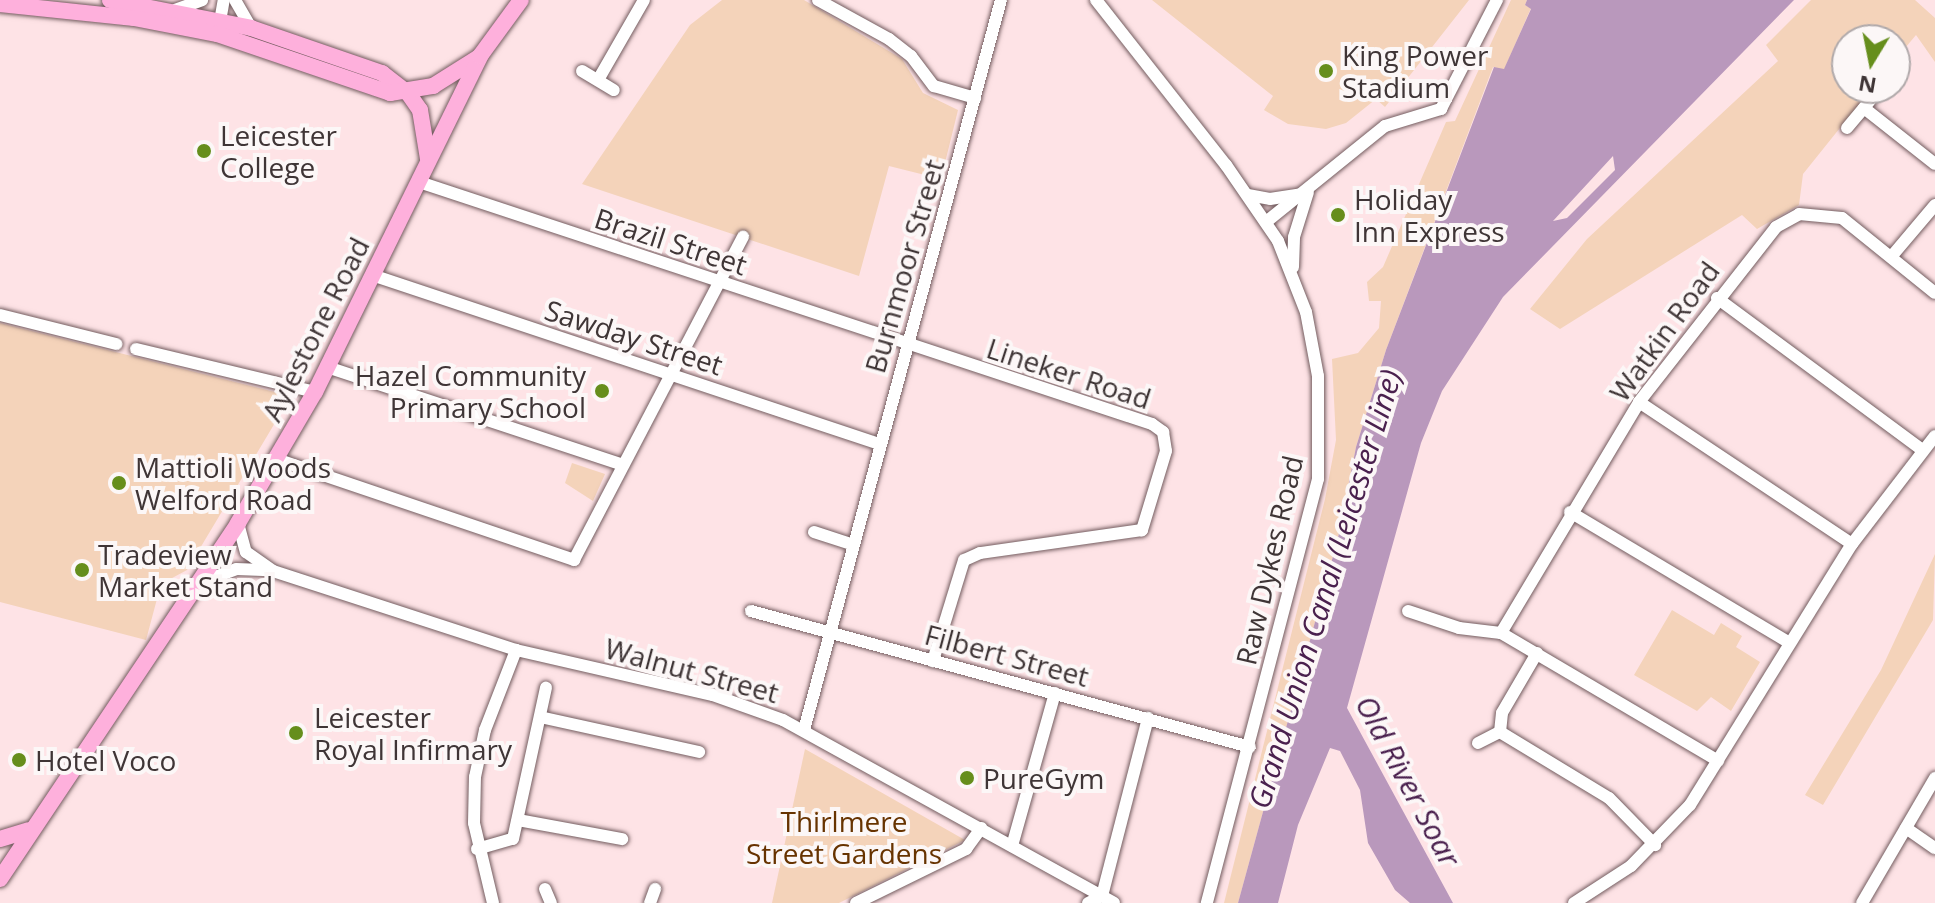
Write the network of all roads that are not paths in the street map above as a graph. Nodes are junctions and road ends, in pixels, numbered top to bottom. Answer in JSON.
{"nodes":[{"id":1,"x":110,"y":0,"type":"edge"},
{"id":2,"x":202,"y":0,"type":"edge"},
{"id":3,"x":224,"y":0,"type":"edge"},
{"id":4,"x":235,"y":0,"type":"edge"},
{"id":5,"x":521,"y":0,"type":"edge"},
{"id":6,"x":644,"y":0,"type":"edge"},
{"id":7,"x":818,"y":0,"type":"edge"},
{"id":8,"x":1001,"y":0,"type":"edge"},
{"id":9,"x":1096,"y":0,"type":"edge"},
{"id":10,"x":1497,"y":0,"type":"edge"},
{"id":11,"x":0,"y":4,"type":"edge"},
{"id":12,"x":175,"y":10,"type":"junction"},
{"id":13,"x":219,"y":27,"type":"junction"},
{"id":14,"x":251,"y":28,"type":"junction"},
{"id":15,"x":480,"y":56,"type":"junction"},
{"id":16,"x":582,"y":71,"type":"dead end"},
{"id":17,"x":598,"y":80,"type":"junction"},
{"id":18,"x":614,"y":90,"type":"dead end"},
{"id":19,"x":408,"y":93,"type":"junction"},
{"id":20,"x":975,"y":98,"type":"junction"},
{"id":21,"x":1867,"y":104,"type":"edge"},
{"id":22,"x":1864,"y":108,"type":"junction"},
{"id":23,"x":1847,"y":128,"type":"dead end"},
{"id":24,"x":1935,"y":164,"type":"edge"},
{"id":25,"x":427,"y":165,"type":"junction"},
{"id":26,"x":419,"y":182,"type":"junction"},
{"id":27,"x":1308,"y":192,"type":"junction"},
{"id":28,"x":1248,"y":195,"type":"junction"},
{"id":29,"x":1935,"y":205,"type":"edge"},
{"id":30,"x":1266,"y":222,"type":"junction"},
{"id":31,"x":743,"y":237,"type":"dead end"},
{"id":32,"x":1891,"y":257,"type":"junction"},
{"id":33,"x":1293,"y":271,"type":"junction"},
{"id":34,"x":372,"y":275,"type":"junction"},
{"id":35,"x":721,"y":282,"type":"junction"},
{"id":36,"x":1935,"y":293,"type":"edge"},
{"id":37,"x":1717,"y":298,"type":"junction"},
{"id":38,"x":0,"y":315,"type":"edge"},
{"id":39,"x":116,"y":344,"type":"dead end"},
{"id":40,"x":906,"y":346,"type":"junction"},
{"id":41,"x":136,"y":349,"type":"dead end"},
{"id":42,"x":327,"y":367,"type":"junction"},
{"id":43,"x":672,"y":375,"type":"junction"},
{"id":44,"x":315,"y":392,"type":"junction"},
{"id":45,"x":1639,"y":402,"type":"junction"},
{"id":46,"x":1935,"y":436,"type":"edge"},
{"id":47,"x":879,"y":444,"type":"junction"},
{"id":48,"x":1921,"y":449,"type":"junction"},
{"id":49,"x":276,"y":459,"type":"junction"},
{"id":50,"x":623,"y":465,"type":"junction"},
{"id":51,"x":1570,"y":512,"type":"junction"},
{"id":52,"x":238,"y":523,"type":"junction"},
{"id":53,"x":814,"y":532,"type":"dead end"},
{"id":54,"x":852,"y":544,"type":"junction"},
{"id":55,"x":1852,"y":544,"type":"junction"},
{"id":56,"x":273,"y":571,"type":"junction"},
{"id":57,"x":201,"y":582,"type":"junction"},
{"id":58,"x":751,"y":611,"type":"dead end"},
{"id":59,"x":1408,"y":611,"type":"dead end"},
{"id":60,"x":829,"y":632,"type":"junction"},
{"id":61,"x":1501,"y":633,"type":"junction"},
{"id":62,"x":1788,"y":642,"type":"junction"},
{"id":63,"x":516,"y":650,"type":"junction"},
{"id":64,"x":1537,"y":653,"type":"junction"},
{"id":65,"x":933,"y":661,"type":"junction"},
{"id":66,"x":546,"y":688,"type":"dead end"},
{"id":67,"x":1055,"y":693,"type":"junction"},
{"id":68,"x":540,"y":717,"type":"junction"},
{"id":69,"x":1148,"y":718,"type":"junction"},
{"id":70,"x":804,"y":730,"type":"junction"},
{"id":71,"x":1500,"y":732,"type":"junction"},
{"id":72,"x":1478,"y":743,"type":"dead end"},
{"id":73,"x":1250,"y":747,"type":"junction"},
{"id":74,"x":699,"y":752,"type":"dead end"},
{"id":75,"x":1718,"y":761,"type":"junction"},
{"id":76,"x":1935,"y":778,"type":"edge"},
{"id":77,"x":518,"y":820,"type":"junction"},
{"id":78,"x":981,"y":828,"type":"junction"},
{"id":79,"x":1906,"y":828,"type":"junction"},
{"id":80,"x":29,"y":830,"type":"junction"},
{"id":81,"x":0,"y":839,"type":"edge"},
{"id":82,"x":622,"y":839,"type":"dead end"},
{"id":83,"x":1655,"y":845,"type":"junction"},
{"id":84,"x":1012,"y":846,"type":"junction"},
{"id":85,"x":1935,"y":848,"type":"edge"},
{"id":86,"x":477,"y":849,"type":"junction"},
{"id":87,"x":0,"y":879,"type":"edge"},
{"id":88,"x":545,"y":889,"type":"dead end"},
{"id":89,"x":655,"y":889,"type":"dead end"},
{"id":90,"x":1108,"y":900,"type":"edge"},
{"id":91,"x":493,"y":903,"type":"edge"},
{"id":92,"x":551,"y":903,"type":"edge"},
{"id":93,"x":650,"y":903,"type":"edge"},
{"id":94,"x":856,"y":903,"type":"edge"},
{"id":95,"x":1088,"y":903,"type":"edge"},
{"id":96,"x":1207,"y":903,"type":"edge"},
{"id":97,"x":1574,"y":903,"type":"edge"},
{"id":98,"x":1862,"y":903,"type":"edge"}],
"edges":[{"from":1,"to":12,"type":"main road"},
{"from":2,"to":12,"type":"street"},
{"from":3,"to":13,"type":"street"},
{"from":4,"to":14,"type":"street"},
{"from":5,"to":15,"type":"main road","name":"Aylestone Road"},
{"from":6,"to":17,"type":"street"},
{"from":7,"to":20,"type":"street"},
{"from":8,"to":20,"type":"street","name":"Burnmoor Street"},
{"from":9,"to":28,"type":"street","name":"Raw Dykes Road"},
{"from":10,"to":27,"type":"street"},
{"from":11,"to":13,"type":"main road"},
{"from":12,"to":13,"type":"main road"},
{"from":13,"to":14,"type":"main road"},
{"from":13,"to":19,"type":"main road"},
{"from":14,"to":19,"type":"main road"},
{"from":15,"to":19,"type":"main road"},
{"from":15,"to":25,"type":"main road","name":"Aylestone Road"},
{"from":16,"to":17,"type":"street"},
{"from":17,"to":18,"type":"street"},
{"from":19,"to":25,"type":"main road"},
{"from":20,"to":40,"type":"street","name":"Burnmoor Street"},
{"from":21,"to":22,"type":"street"},
{"from":22,"to":23,"type":"street"},
{"from":22,"to":24,"type":"street"},
{"from":25,"to":26,"type":"main road","name":"Aylestone Road"},
{"from":26,"to":34,"type":"main road","name":"Aylestone Road"},
{"from":26,"to":35,"type":"street","name":"Brazil Street"},
{"from":27,"to":28,"type":"street"},
{"from":27,"to":30,"type":"street"},
{"from":27,"to":33,"type":"street"},
{"from":28,"to":30,"type":"street","name":"Raw Dykes Road"},
{"from":29,"to":32,"type":"street"},
{"from":30,"to":33,"type":"street","name":"Raw Dykes Road"},
{"from":31,"to":35,"type":"street"},
{"from":32,"to":36,"type":"street","name":"Watkin Road"},
{"from":32,"to":37,"type":"street","name":"Watkin Road"},
{"from":33,"to":73,"type":"street","name":"Raw Dykes Road"},
{"from":34,"to":42,"type":"main road","name":"Aylestone Road"},
{"from":34,"to":43,"type":"street","name":"Sawday Street"},
{"from":35,"to":40,"type":"street","name":"Brazil Street"},
{"from":35,"to":43,"type":"street"},
{"from":37,"to":45,"type":"street","name":"Watkin Road"},
{"from":37,"to":48,"type":"street"},
{"from":38,"to":39,"type":"street"},
{"from":40,"to":47,"type":"street","name":"Burnmoor Street"},
{"from":40,"to":65,"type":"street","name":"Lineker Road"},
{"from":41,"to":44,"type":"street"},
{"from":42,"to":44,"type":"main road","name":"Aylestone Road"},
{"from":42,"to":50,"type":"street"},
{"from":43,"to":47,"type":"street","name":"Sawday Street"},
{"from":43,"to":50,"type":"street"},
{"from":44,"to":49,"type":"main road","name":"Aylestone Road"},
{"from":45,"to":51,"type":"street","name":"Watkin Road"},
{"from":45,"to":55,"type":"street"},
{"from":46,"to":48,"type":"street"},
{"from":47,"to":54,"type":"street","name":"Burnmoor Street"},
{"from":48,"to":55,"type":"street"},
{"from":49,"to":50,"type":"street"},
{"from":49,"to":52,"type":"main road","name":"Aylestone Road"},
{"from":51,"to":61,"type":"street","name":"Watkin Road"},
{"from":51,"to":62,"type":"street"},
{"from":52,"to":56,"type":"street","name":"Walnut Street"},
{"from":52,"to":57,"type":"main road","name":"Aylestone Road"},
{"from":53,"to":54,"type":"street"},
{"from":54,"to":60,"type":"street","name":"Burnmoor Street"},
{"from":55,"to":62,"type":"street"},
{"from":56,"to":57,"type":"street","name":"Walnut Street"},
{"from":56,"to":63,"type":"street","name":"Walnut Street"},
{"from":57,"to":80,"type":"main road","name":"Aylestone Road"},
{"from":58,"to":60,"type":"street","name":"Filbert Street"},
{"from":59,"to":61,"type":"street"},
{"from":60,"to":65,"type":"street","name":"Filbert Street"},
{"from":60,"to":70,"type":"street","name":"Burnmoor Street"},
{"from":61,"to":64,"type":"street"},
{"from":62,"to":75,"type":"street"},
{"from":63,"to":70,"type":"street","name":"Walnut Street"},
{"from":63,"to":86,"type":"street"},
{"from":64,"to":71,"type":"street"},
{"from":64,"to":75,"type":"street"},
{"from":65,"to":67,"type":"street","name":"Filbert Street"},
{"from":66,"to":68,"type":"street"},
{"from":67,"to":69,"type":"street","name":"Filbert Street"},
{"from":67,"to":84,"type":"street"},
{"from":68,"to":74,"type":"street"},
{"from":68,"to":77,"type":"street"},
{"from":69,"to":73,"type":"street","name":"Filbert Street"},
{"from":69,"to":90,"type":"street"},
{"from":70,"to":78,"type":"street","name":"Walnut Street"},
{"from":71,"to":72,"type":"street"},
{"from":71,"to":83,"type":"street"},
{"from":73,"to":96,"type":"street","name":"Raw Dykes Road"},
{"from":75,"to":83,"type":"street"},
{"from":76,"to":79,"type":"street"},
{"from":77,"to":82,"type":"street"},
{"from":77,"to":86,"type":"street"},
{"from":78,"to":84,"type":"street","name":"Walnut Street"},
{"from":78,"to":94,"type":"street"},
{"from":79,"to":85,"type":"street"},
{"from":79,"to":98,"type":"street"},
{"from":80,"to":81,"type":"main road"},
{"from":80,"to":87,"type":"main road","name":"Aylestone Road"},
{"from":83,"to":97,"type":"street"},
{"from":84,"to":90,"type":"street","name":"Walnut Street"},
{"from":86,"to":91,"type":"street"},
{"from":88,"to":92,"type":"street"},
{"from":89,"to":93,"type":"street"},
{"from":90,"to":95,"type":"street"}]}
